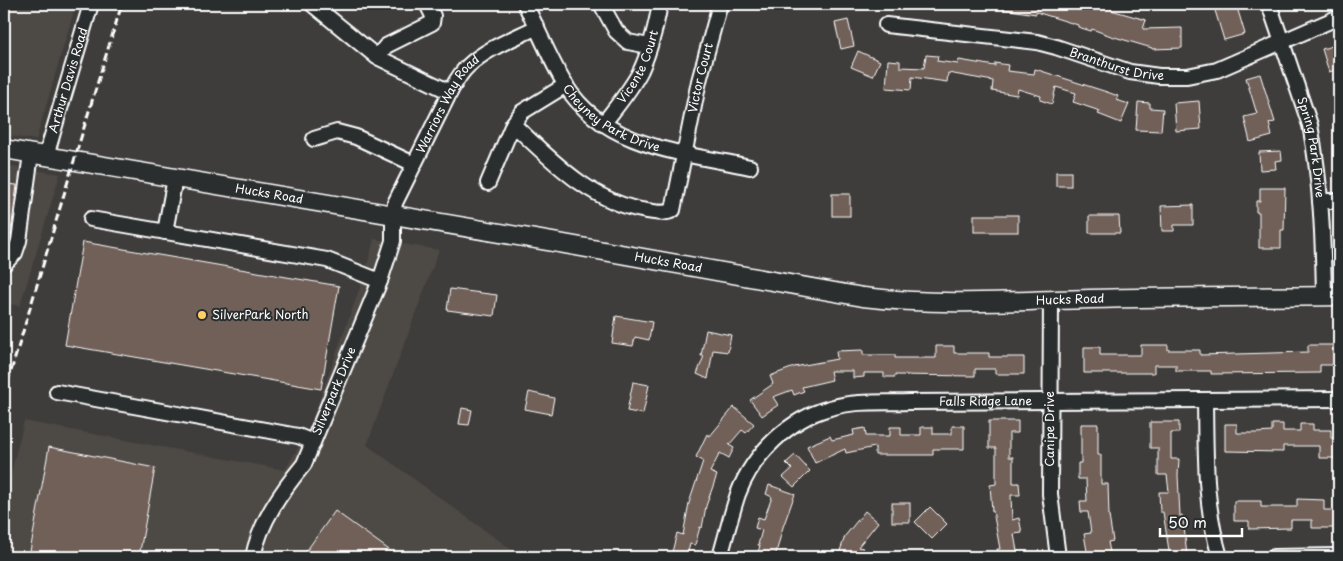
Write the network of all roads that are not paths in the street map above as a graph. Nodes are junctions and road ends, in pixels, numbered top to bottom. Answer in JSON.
{"nodes":[{"id":1,"x":90,"y":4,"type":"edge"},
{"id":2,"x":312,"y":4,"type":"edge"},
{"id":3,"x":427,"y":4,"type":"edge"},
{"id":4,"x":525,"y":4,"type":"edge"},
{"id":5,"x":601,"y":4,"type":"edge"},
{"id":6,"x":660,"y":4,"type":"edge"},
{"id":7,"x":720,"y":4,"type":"edge"},
{"id":8,"x":1269,"y":4,"type":"edge"},
{"id":9,"x":1339,"y":17,"type":"edge"},
{"id":10,"x":886,"y":25,"type":"dead end"},
{"id":11,"x":538,"y":27,"type":"junction"},
{"id":12,"x":1282,"y":41,"type":"junction"},
{"id":13,"x":649,"y":46,"type":"junction"},
{"id":14,"x":377,"y":57,"type":"junction"},
{"id":15,"x":566,"y":85,"type":"junction"},
{"id":16,"x":450,"y":92,"type":"junction"},
{"id":17,"x":513,"y":124,"type":"junction"},
{"id":18,"x":603,"y":124,"type":"junction"},
{"id":19,"x":314,"y":139,"type":"dead end"},
{"id":20,"x":4,"y":149,"type":"edge"},
{"id":21,"x":684,"y":154,"type":"junction"},
{"id":22,"x":38,"y":155,"type":"junction"},
{"id":23,"x":414,"y":164,"type":"junction"},
{"id":24,"x":750,"y":167,"type":"dead end"},
{"id":25,"x":175,"y":178,"type":"junction"},
{"id":26,"x":488,"y":183,"type":"dead end"},
{"id":27,"x":1320,"y":201,"type":"junction"},
{"id":28,"x":1339,"y":201,"type":"edge"},
{"id":29,"x":393,"y":215,"type":"junction"},
{"id":30,"x":92,"y":219,"type":"dead end"},
{"id":31,"x":165,"y":232,"type":"junction"},
{"id":32,"x":4,"y":264,"type":"edge"},
{"id":33,"x":380,"y":281,"type":"junction"},
{"id":34,"x":1332,"y":296,"type":"edge"},
{"id":35,"x":1051,"y":300,"type":"junction"},
{"id":36,"x":57,"y":392,"type":"dead end"},
{"id":37,"x":1339,"y":399,"type":"edge"},
{"id":38,"x":1205,"y":401,"type":"junction"},
{"id":39,"x":1050,"y":402,"type":"junction"},
{"id":40,"x":313,"y":442,"type":"junction"},
{"id":41,"x":1339,"y":556,"type":"edge"},
{"id":42,"x":253,"y":557,"type":"edge"},
{"id":43,"x":720,"y":557,"type":"edge"},
{"id":44,"x":1058,"y":557,"type":"edge"},
{"id":45,"x":1220,"y":557,"type":"edge"},
{"id":46,"x":1274,"y":557,"type":"edge"}],
"edges":[{"from":1,"to":22,"type":"street","name":"Arthur Davis Road"},
{"from":2,"to":14,"type":"street"},
{"from":3,"to":14,"type":"street"},
{"from":4,"to":11,"type":"street","name":"Cheyney Park Drive"},
{"from":5,"to":13,"type":"street"},
{"from":6,"to":13,"type":"street","name":"Vicente Court"},
{"from":7,"to":21,"type":"street","name":"Victor Court"},
{"from":8,"to":12,"type":"street","name":"Spring Park Drive"},
{"from":9,"to":12,"type":"street","name":"Branthurst Drive"},
{"from":10,"to":12,"type":"street","name":"Branthurst Drive"},
{"from":11,"to":15,"type":"street","name":"Cheyney Park Drive"},
{"from":11,"to":16,"type":"street","name":"Warriors Way Road"},
{"from":12,"to":27,"type":"street","name":"Spring Park Drive"},
{"from":13,"to":18,"type":"street","name":"Vicente Court"},
{"from":14,"to":16,"type":"street"},
{"from":15,"to":17,"type":"street"},
{"from":15,"to":18,"type":"street","name":"Cheyney Park Drive"},
{"from":16,"to":23,"type":"street","name":"Warriors Way Road"},
{"from":17,"to":21,"type":"street","name":"Victor Court"},
{"from":17,"to":26,"type":"street"},
{"from":18,"to":21,"type":"street","name":"Cheyney Park Drive"},
{"from":19,"to":23,"type":"street"},
{"from":20,"to":22,"type":"main road","name":"Hucks Road"},
{"from":21,"to":24,"type":"street","name":"Cheyney Park Drive"},
{"from":22,"to":25,"type":"main road","name":"Hucks Road"},
{"from":22,"to":32,"type":"street","name":"Arthur Davis Road"},
{"from":23,"to":29,"type":"street","name":"Warriors Way Road"},
{"from":25,"to":29,"type":"main road","name":"Hucks Road"},
{"from":25,"to":31,"type":"street"},
{"from":27,"to":28,"type":"street"},
{"from":27,"to":34,"type":"street","name":"Spring Park Drive"},
{"from":29,"to":33,"type":"street","name":"Silverpark Drive"},
{"from":29,"to":35,"type":"main road","name":"Hucks Road"},
{"from":30,"to":31,"type":"street"},
{"from":31,"to":33,"type":"street"},
{"from":33,"to":40,"type":"street","name":"Silverpark Drive"},
{"from":34,"to":35,"type":"main road","name":"Hucks Road"},
{"from":35,"to":39,"type":"street","name":"Canipe Drive"},
{"from":36,"to":40,"type":"street"},
{"from":37,"to":38,"type":"street","name":"Falls Ridge Lane"},
{"from":38,"to":39,"type":"street","name":"Falls Ridge Lane"},
{"from":38,"to":45,"type":"street"},
{"from":39,"to":43,"type":"street","name":"Falls Ridge Lane"},
{"from":39,"to":44,"type":"street","name":"Canipe Drive"},
{"from":40,"to":42,"type":"street","name":"Silverpark Drive"},
{"from":41,"to":46,"type":"street"}]}
